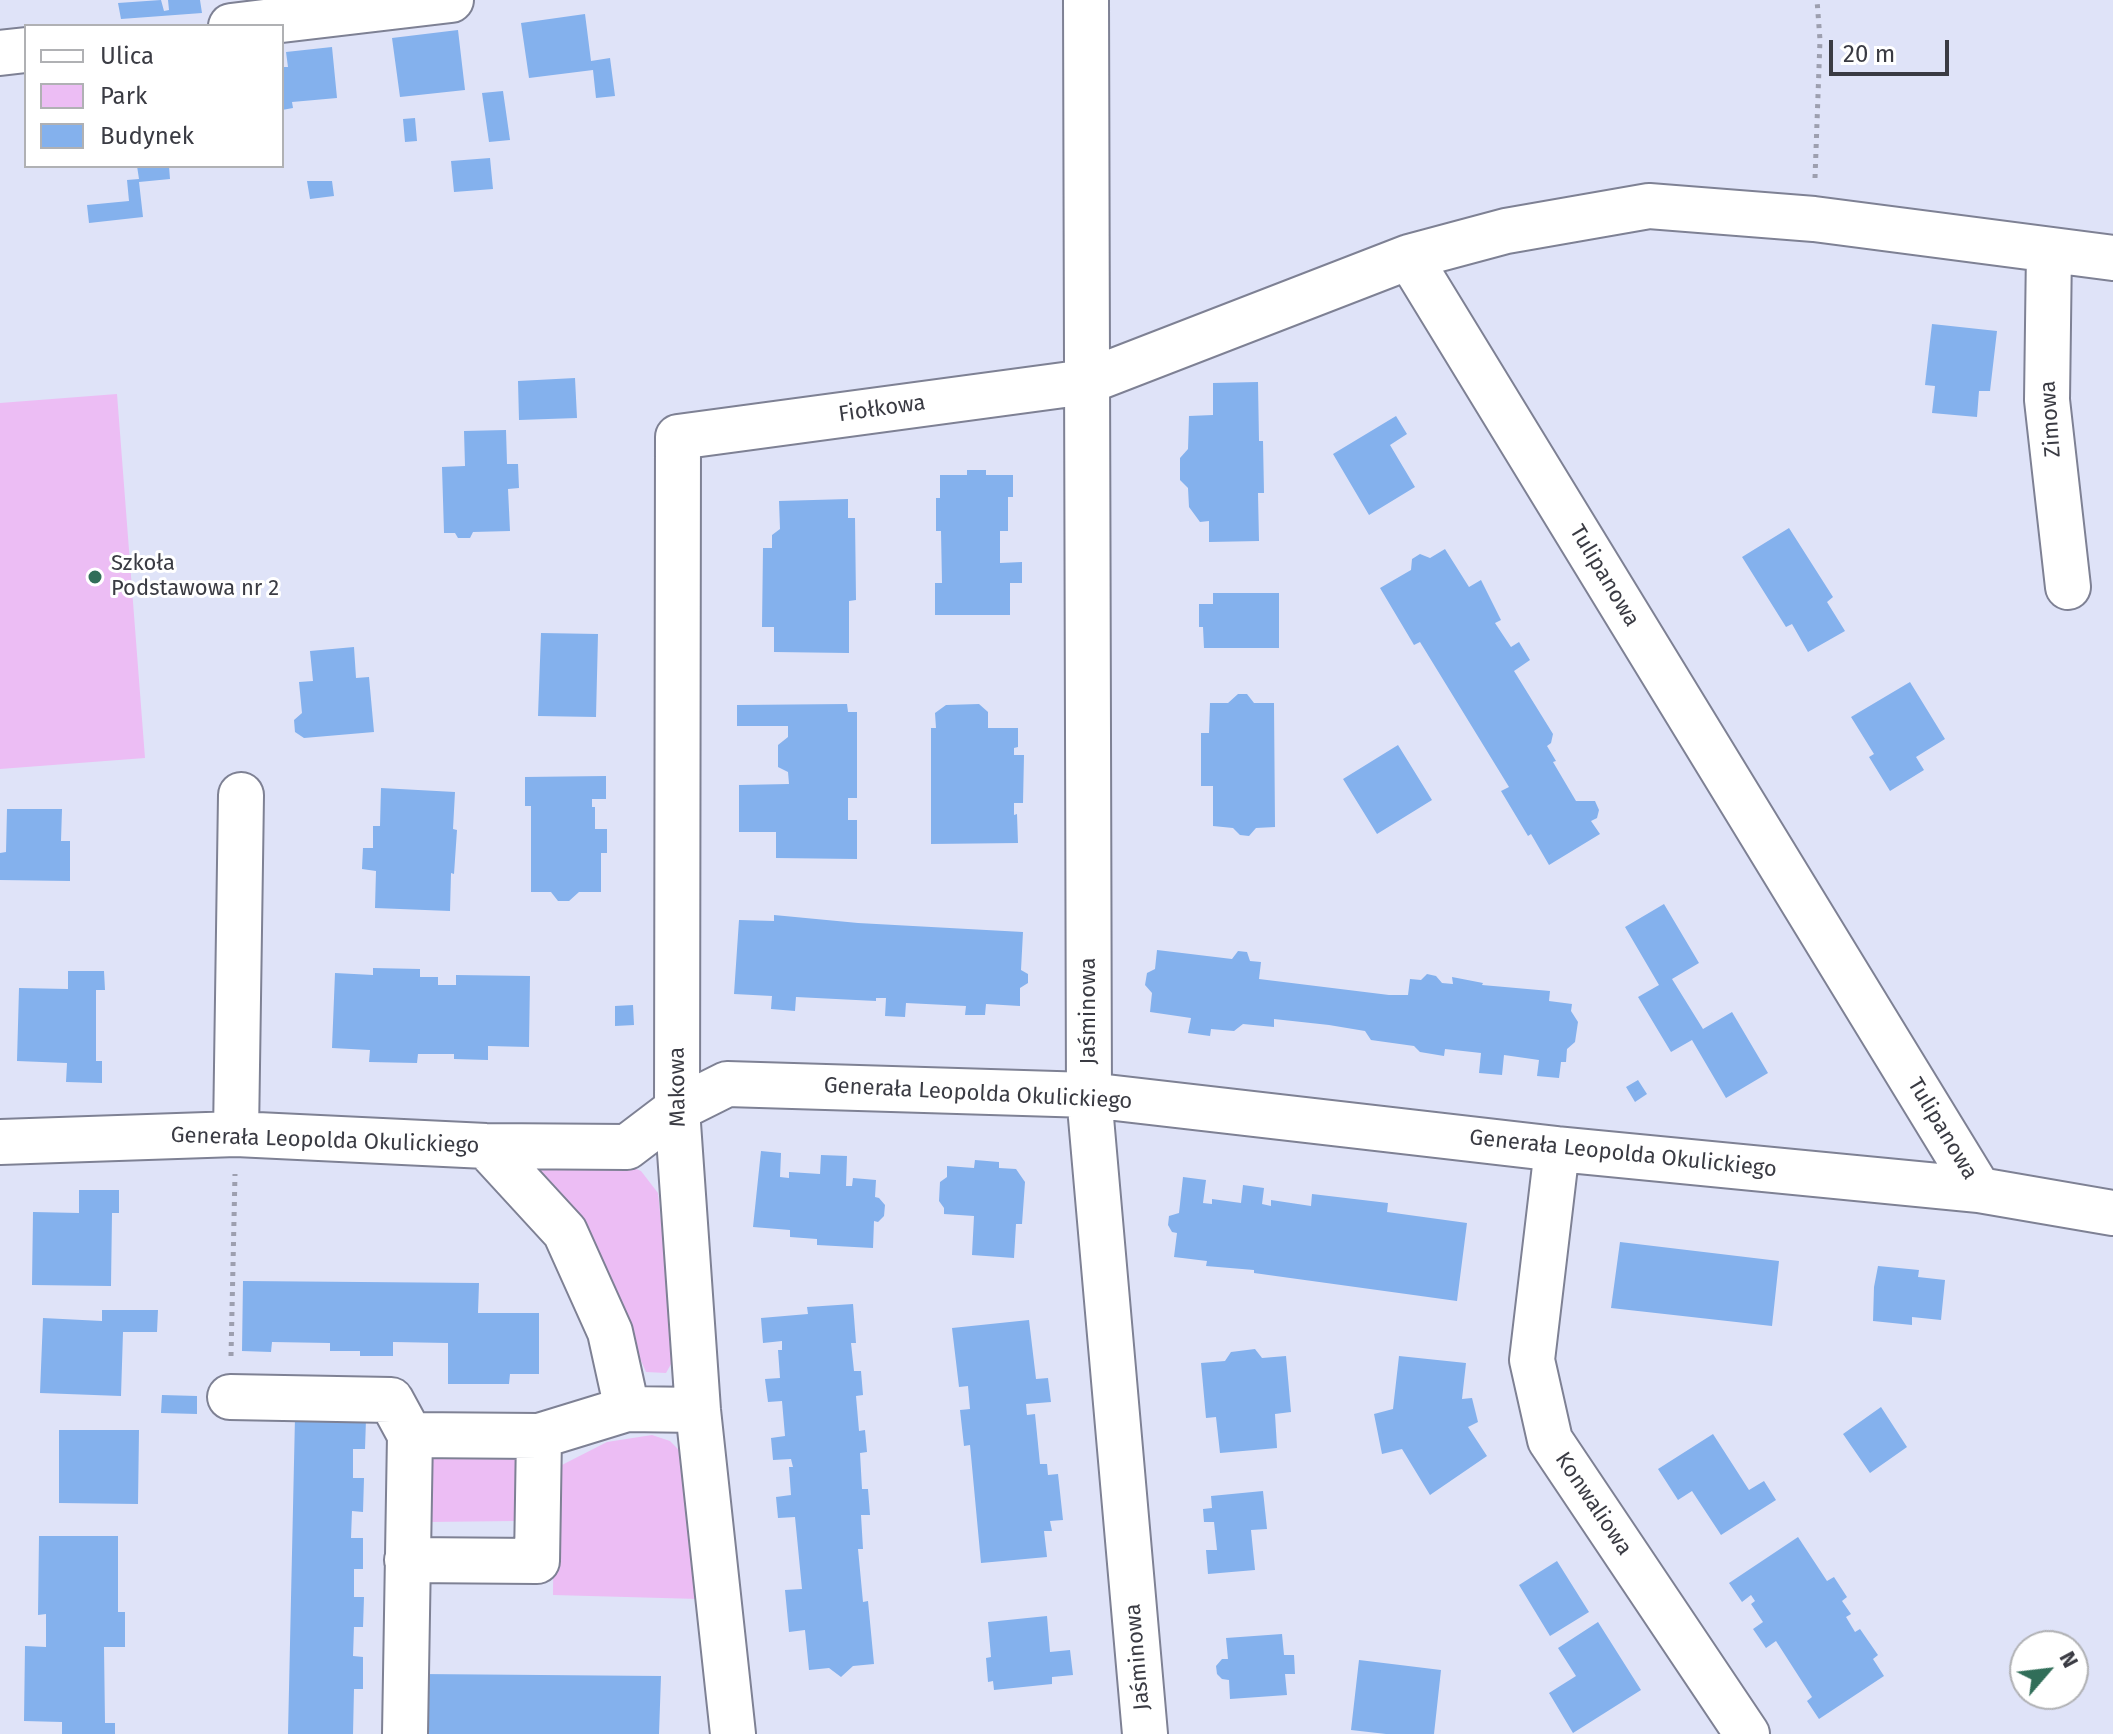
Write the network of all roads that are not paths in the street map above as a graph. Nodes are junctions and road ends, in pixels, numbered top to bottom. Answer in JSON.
{"nodes":[{"id":1,"x":451,"y":0,"type":"edge"},
{"id":2,"x":1086,"y":0,"type":"edge"},
{"id":3,"x":248,"y":24,"type":"edge"},
{"id":4,"x":24,"y":50,"type":"edge"},
{"id":5,"x":0,"y":53,"type":"edge"},
{"id":6,"x":2049,"y":250,"type":"junction"},
{"id":7,"x":1409,"y":257,"type":"junction"},
{"id":8,"x":2113,"y":258,"type":"edge"},
{"id":9,"x":1086,"y":382,"type":"junction"},
{"id":10,"x":678,"y":437,"type":"joint"},
{"id":11,"x":2068,"y":587,"type":"dead end"},
{"id":12,"x":241,"y":795,"type":"dead end"},
{"id":13,"x":1089,"y":1095,"type":"junction"},
{"id":14,"x":677,"y":1109,"type":"junction"},
{"id":15,"x":236,"y":1134,"type":"junction"},
{"id":16,"x":0,"y":1142,"type":"edge"},
{"id":17,"x":486,"y":1146,"type":"junction"},
{"id":18,"x":1557,"y":1149,"type":"junction"},
{"id":19,"x":1979,"y":1190,"type":"junction"},
{"id":20,"x":2113,"y":1213,"type":"edge"},
{"id":21,"x":230,"y":1397,"type":"road end"},
{"id":22,"x":627,"y":1409,"type":"junction"},
{"id":23,"x":698,"y":1410,"type":"junction"},
{"id":24,"x":410,"y":1435,"type":"junction"},
{"id":25,"x":539,"y":1436,"type":"junction"},
{"id":26,"x":407,"y":1560,"type":"junction"},
{"id":27,"x":1734,"y":1729,"type":"edge"},
{"id":28,"x":405,"y":1734,"type":"edge"},
{"id":29,"x":733,"y":1734,"type":"edge"},
{"id":30,"x":1145,"y":1734,"type":"edge"}],
"edges":[{"from":1,"to":3,"type":"street"},
{"from":2,"to":9,"type":"street","name":"Jaśminowa"},
{"from":4,"to":5,"type":"street"},
{"from":6,"to":7,"type":"street"},
{"from":6,"to":8,"type":"street"},
{"from":6,"to":11,"type":"street","name":"Zimowa"},
{"from":7,"to":9,"type":"street"},
{"from":7,"to":19,"type":"street","name":"Tulipanowa"},
{"from":9,"to":10,"type":"street","name":"Fiołkowa"},
{"from":9,"to":13,"type":"street","name":"Jaśminowa"},
{"from":10,"to":14,"type":"street","name":"Makowa"},
{"from":12,"to":15,"type":"street"},
{"from":13,"to":14,"type":"street","name":"Generała Leopolda Okulickiego"},
{"from":13,"to":18,"type":"street","name":"Generała Leopolda Okulickiego"},
{"from":13,"to":30,"type":"street","name":"Jaśminowa"},
{"from":14,"to":17,"type":"street","name":"Generała Leopolda Okulickiego"},
{"from":14,"to":23,"type":"street","name":"Makowa"},
{"from":15,"to":16,"type":"street","name":"Generała Leopolda Okulickiego"},
{"from":15,"to":17,"type":"street","name":"Generała Leopolda Okulickiego"},
{"from":17,"to":22,"type":"street"},
{"from":18,"to":19,"type":"street","name":"Generała Leopolda Okulickiego"},
{"from":18,"to":27,"type":"street","name":"Konwaliowa"},
{"from":19,"to":20,"type":"street","name":"Generała Leopolda Okulickiego"},
{"from":21,"to":24,"type":"street"},
{"from":22,"to":23,"type":"street"},
{"from":22,"to":25,"type":"street"},
{"from":23,"to":29,"type":"street","name":"Makowa"},
{"from":24,"to":25,"type":"street"},
{"from":24,"to":26,"type":"street"},
{"from":25,"to":26,"type":"street"},
{"from":26,"to":28,"type":"street"}]}
